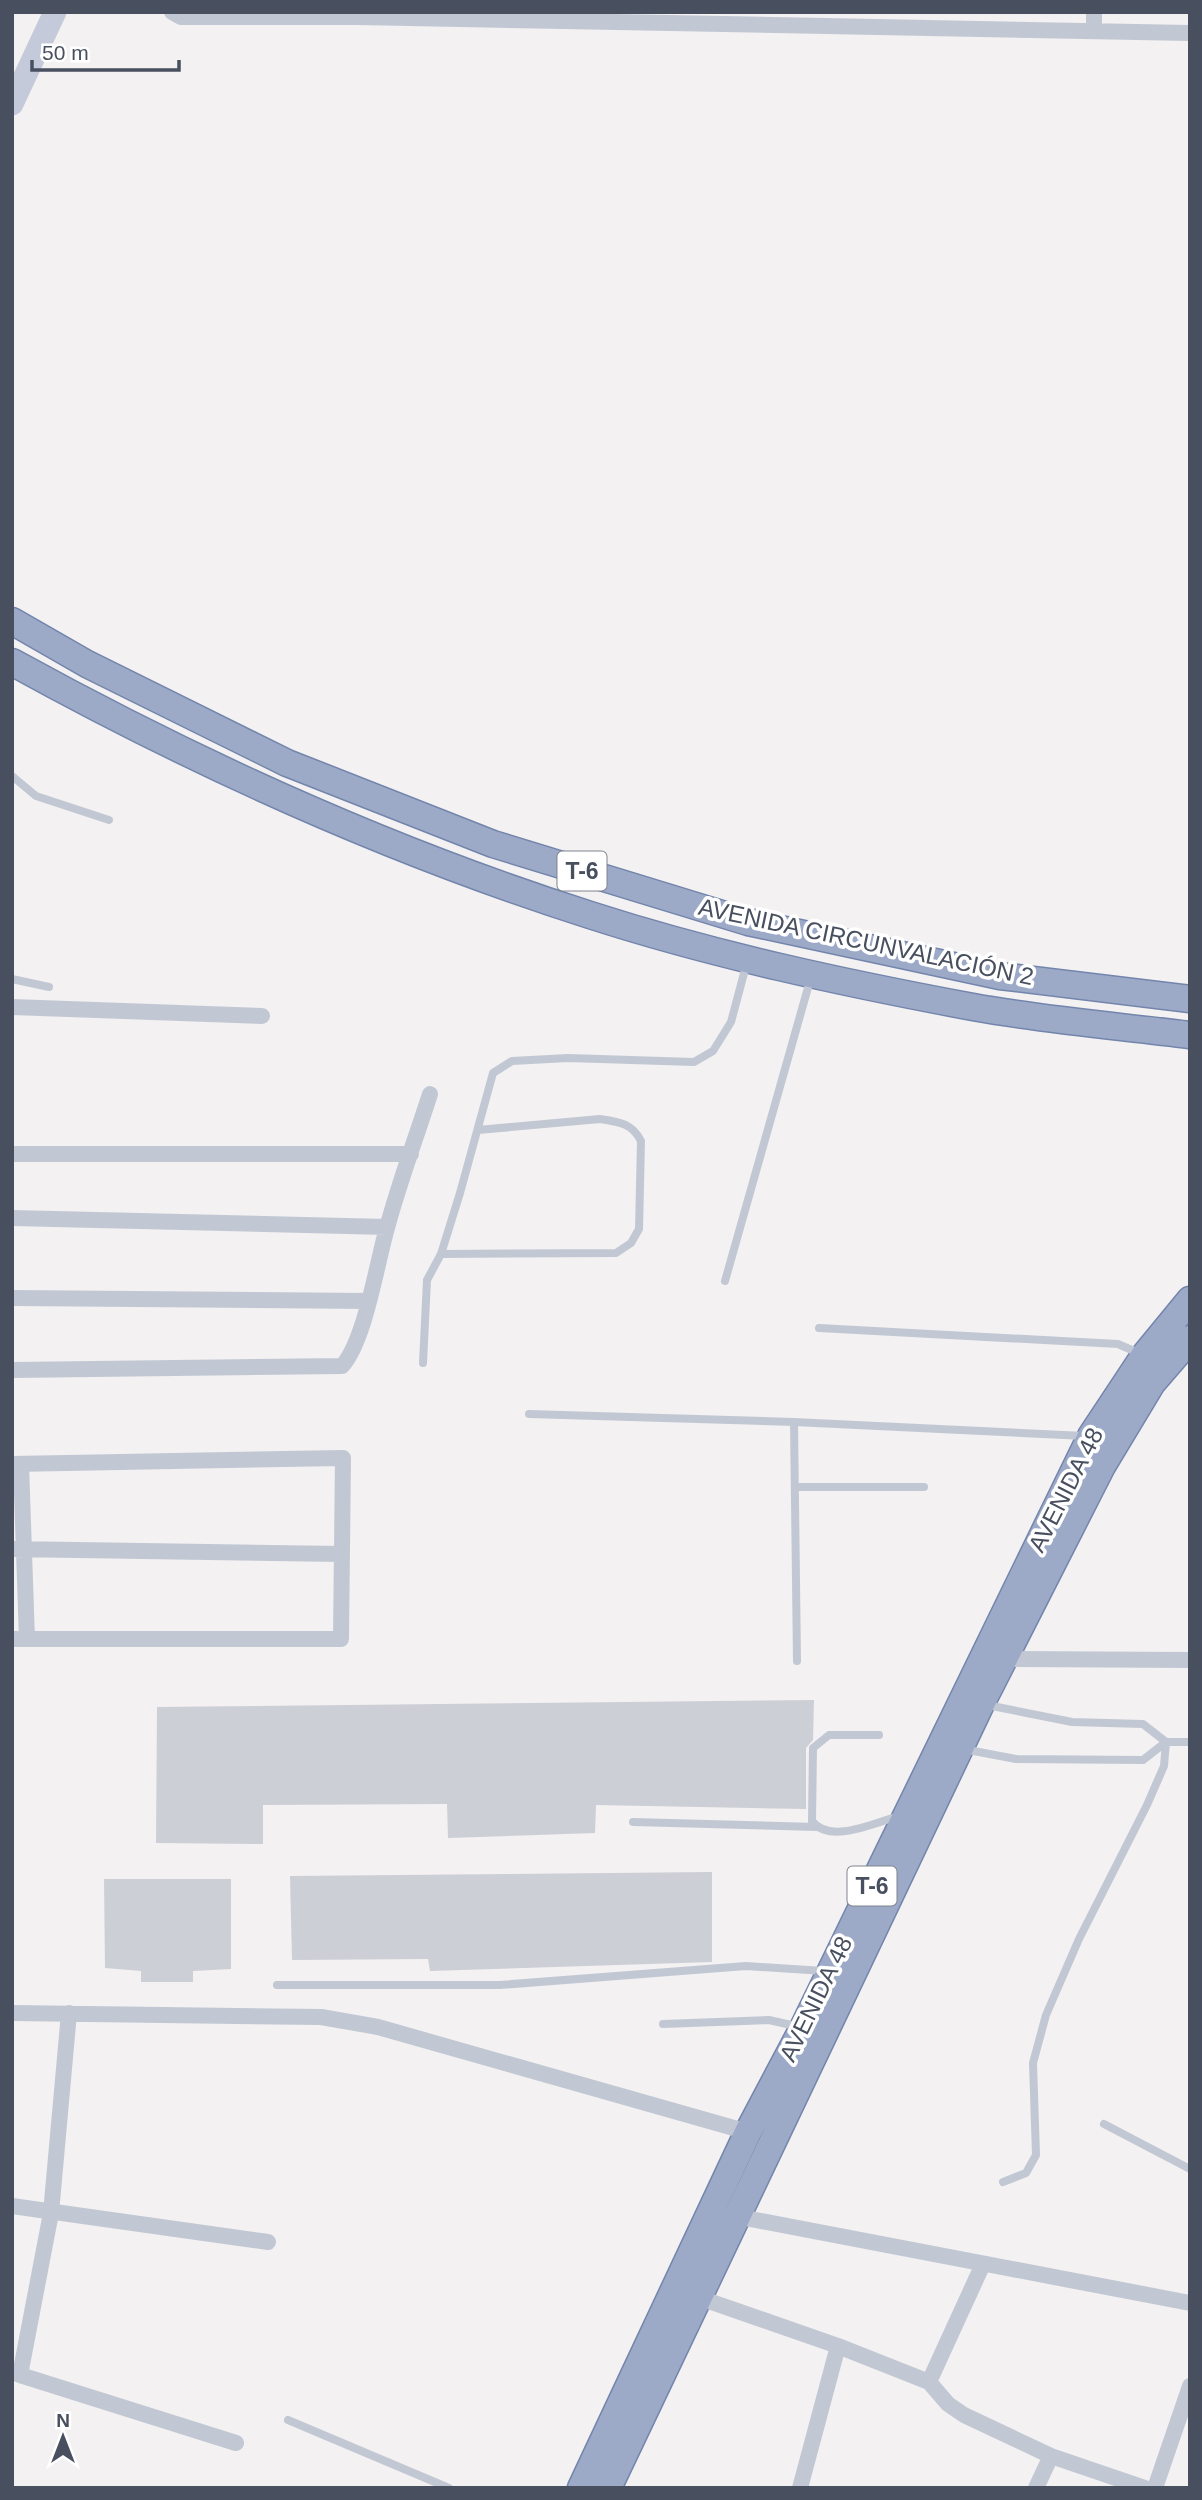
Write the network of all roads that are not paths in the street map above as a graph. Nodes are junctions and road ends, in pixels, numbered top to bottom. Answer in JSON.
{"nodes":[{"id":1,"x":55,"y":12,"type":"edge"},
{"id":2,"x":172,"y":12,"type":"edge"},
{"id":3,"x":1094,"y":12,"type":"edge"},
{"id":4,"x":358,"y":15,"type":"edge"},
{"id":5,"x":1094,"y":30,"type":"junction"},
{"id":6,"x":1190,"y":33,"type":"edge"},
{"id":7,"x":12,"y":104,"type":"edge"},
{"id":8,"x":12,"y":621,"type":"edge"},
{"id":9,"x":13,"y":665,"type":"edge"},
{"id":10,"x":12,"y":776,"type":"edge"},
{"id":11,"x":108,"y":820,"type":"dead end"},
{"id":12,"x":748,"y":959,"type":"junction"},
{"id":13,"x":812,"y":974,"type":"junction"},
{"id":14,"x":12,"y":979,"type":"edge"},
{"id":15,"x":49,"y":987,"type":"dead end"},
{"id":16,"x":1190,"y":999,"type":"edge"},
{"id":17,"x":12,"y":1007,"type":"edge"},
{"id":18,"x":262,"y":1016,"type":"dead end"},
{"id":19,"x":1190,"y":1035,"type":"edge"},
{"id":20,"x":430,"y":1094,"type":"dead end"},
{"id":21,"x":478,"y":1130,"type":"junction"},
{"id":22,"x":12,"y":1154,"type":"edge"},
{"id":23,"x":411,"y":1154,"type":"junction"},
{"id":24,"x":12,"y":1218,"type":"edge"},
{"id":25,"x":387,"y":1227,"type":"junction"},
{"id":26,"x":440,"y":1254,"type":"junction"},
{"id":27,"x":725,"y":1281,"type":"dead end"},
{"id":28,"x":12,"y":1298,"type":"edge"},
{"id":29,"x":1190,"y":1300,"type":"edge"},
{"id":30,"x":369,"y":1301,"type":"junction"},
{"id":31,"x":819,"y":1328,"type":"dead end"},
{"id":32,"x":1190,"y":1339,"type":"edge"},
{"id":33,"x":1144,"y":1356,"type":"junction"},
{"id":34,"x":423,"y":1363,"type":"dead end"},
{"id":35,"x":12,"y":1370,"type":"edge"},
{"id":36,"x":529,"y":1414,"type":"dead end"},
{"id":37,"x":794,"y":1422,"type":"junction"},
{"id":38,"x":1091,"y":1436,"type":"junction"},
{"id":39,"x":17,"y":1464,"type":"edge"},
{"id":40,"x":797,"y":1486,"type":"junction"},
{"id":41,"x":924,"y":1487,"type":"dead end"},
{"id":42,"x":19,"y":1549,"type":"edge"},
{"id":43,"x":342,"y":1554,"type":"junction"},
{"id":44,"x":20,"y":1639,"type":"edge"},
{"id":45,"x":1006,"y":1659,"type":"junction"},
{"id":46,"x":1190,"y":1660,"type":"edge"},
{"id":47,"x":797,"y":1661,"type":"dead end"},
{"id":48,"x":981,"y":1704,"type":"junction"},
{"id":49,"x":879,"y":1735,"type":"dead end"},
{"id":50,"x":1166,"y":1742,"type":"junction"},
{"id":51,"x":1190,"y":1742,"type":"edge"},
{"id":52,"x":961,"y":1749,"type":"junction"},
{"id":53,"x":906,"y":1815,"type":"junction"},
{"id":54,"x":634,"y":1822,"type":"dead end"},
{"id":55,"x":817,"y":1827,"type":"junction"},
{"id":56,"x":831,"y":1972,"type":"junction"},
{"id":57,"x":277,"y":1985,"type":"dead end"},
{"id":58,"x":12,"y":2013,"type":"edge"},
{"id":59,"x":69,"y":2013,"type":"junction"},
{"id":60,"x":663,"y":2024,"type":"dead end"},
{"id":61,"x":803,"y":2028,"type":"junction"},
{"id":62,"x":1104,"y":2124,"type":"dead end"},
{"id":63,"x":748,"y":2133,"type":"junction"},
{"id":64,"x":1190,"y":2169,"type":"edge"},
{"id":65,"x":1003,"y":2182,"type":"dead end"},
{"id":66,"x":12,"y":2206,"type":"edge"},
{"id":67,"x":51,"y":2213,"type":"junction"},
{"id":68,"x":735,"y":2216,"type":"junction"},
{"id":69,"x":268,"y":2242,"type":"dead end"},
{"id":70,"x":983,"y":2264,"type":"junction"},
{"id":71,"x":697,"y":2297,"type":"junction"},
{"id":72,"x":1190,"y":2303,"type":"edge"},
{"id":73,"x":838,"y":2346,"type":"junction"},
{"id":74,"x":16,"y":2374,"type":"edge"},
{"id":75,"x":929,"y":2382,"type":"junction"},
{"id":76,"x":1190,"y":2386,"type":"edge"},
{"id":77,"x":288,"y":2420,"type":"dead end"},
{"id":78,"x":236,"y":2443,"type":"dead end"},
{"id":79,"x":1051,"y":2456,"type":"junction"},
{"id":80,"x":449,"y":2488,"type":"edge"},
{"id":81,"x":581,"y":2488,"type":"edge"},
{"id":82,"x":608,"y":2488,"type":"edge"},
{"id":83,"x":800,"y":2488,"type":"edge"},
{"id":84,"x":1036,"y":2488,"type":"edge"},
{"id":85,"x":1145,"y":2488,"type":"edge"},
{"id":86,"x":1155,"y":2488,"type":"edge"}],
"edges":[{"from":1,"to":7,"type":"main road"},
{"from":2,"to":4,"type":"street"},
{"from":3,"to":5,"type":"street"},
{"from":4,"to":5,"type":"street"},
{"from":5,"to":6,"type":"street"},
{"from":8,"to":16,"type":"highway","name":"AVENIDA CIRCUNVALACIÓN 2","number":"T-6"},
{"from":9,"to":12,"type":"highway","name":"AVENIDA CIRCUNVALACIÓN 2","number":"T-6"},
{"from":10,"to":11,"type":"lane"},
{"from":12,"to":13,"type":"highway","name":"AVENIDA CIRCUNVALACIÓN 2","number":"T-6"},
{"from":12,"to":21,"type":"lane"},
{"from":13,"to":19,"type":"highway","name":"AVENIDA CIRCUNVALACIÓN 2","number":"T-6"},
{"from":13,"to":27,"type":"lane"},
{"from":14,"to":15,"type":"lane"},
{"from":17,"to":18,"type":"street"},
{"from":20,"to":23,"type":"street"},
{"from":21,"to":26,"type":"lane"},
{"from":21,"to":26,"type":"lane"},
{"from":22,"to":23,"type":"street"},
{"from":23,"to":25,"type":"street"},
{"from":24,"to":25,"type":"street"},
{"from":25,"to":30,"type":"street"},
{"from":26,"to":34,"type":"lane"},
{"from":28,"to":30,"type":"street"},
{"from":29,"to":33,"type":"highway","name":"AVENIDA 48","number":"T-6"},
{"from":30,"to":35,"type":"street"},
{"from":31,"to":33,"type":"lane"},
{"from":32,"to":45,"type":"highway","name":"AVENIDA 48","number":"T-6"},
{"from":33,"to":38,"type":"highway","name":"AVENIDA 48","number":"T-6"},
{"from":36,"to":37,"type":"lane"},
{"from":37,"to":38,"type":"lane"},
{"from":37,"to":40,"type":"lane"},
{"from":38,"to":53,"type":"highway","name":"AVENIDA 48","number":"T-6"},
{"from":39,"to":42,"type":"street"},
{"from":39,"to":43,"type":"street"},
{"from":40,"to":41,"type":"lane"},
{"from":40,"to":47,"type":"lane"},
{"from":42,"to":43,"type":"street"},
{"from":42,"to":44,"type":"street"},
{"from":43,"to":44,"type":"street"},
{"from":45,"to":46,"type":"street"},
{"from":45,"to":48,"type":"highway","name":"AVENIDA 48","number":"T-6"},
{"from":48,"to":50,"type":"lane"},
{"from":48,"to":52,"type":"highway","name":"AVENIDA 48","number":"T-6"},
{"from":49,"to":55,"type":"lane"},
{"from":50,"to":51,"type":"lane"},
{"from":50,"to":52,"type":"lane"},
{"from":50,"to":65,"type":"lane"},
{"from":52,"to":68,"type":"highway","name":"AVENIDA 48","number":"T-6"},
{"from":53,"to":55,"type":"lane"},
{"from":53,"to":56,"type":"highway","name":"AVENIDA 48","number":"T-6"},
{"from":54,"to":55,"type":"lane"},
{"from":56,"to":57,"type":"lane"},
{"from":56,"to":61,"type":"highway","name":"AVENIDA 48","number":"T-6"},
{"from":58,"to":59,"type":"street"},
{"from":59,"to":63,"type":"street"},
{"from":59,"to":67,"type":"street"},
{"from":60,"to":61,"type":"lane"},
{"from":61,"to":63,"type":"highway","name":"AVENIDA 48","number":"T-6"},
{"from":62,"to":64,"type":"lane"},
{"from":63,"to":81,"type":"highway","name":"AVENIDA 48","number":"T-6"},
{"from":66,"to":67,"type":"street"},
{"from":67,"to":69,"type":"street"},
{"from":67,"to":74,"type":"street"},
{"from":68,"to":70,"type":"street"},
{"from":68,"to":71,"type":"highway","name":"AVENIDA 48","number":"T-6"},
{"from":70,"to":72,"type":"street"},
{"from":70,"to":75,"type":"street"},
{"from":71,"to":73,"type":"street"},
{"from":71,"to":82,"type":"highway","name":"AVENIDA 48","number":"T-6"},
{"from":73,"to":75,"type":"street"},
{"from":73,"to":83,"type":"street"},
{"from":74,"to":78,"type":"street"},
{"from":75,"to":79,"type":"street"},
{"from":76,"to":86,"type":"street"},
{"from":77,"to":80,"type":"lane"},
{"from":79,"to":84,"type":"street"},
{"from":79,"to":85,"type":"street"}]}
